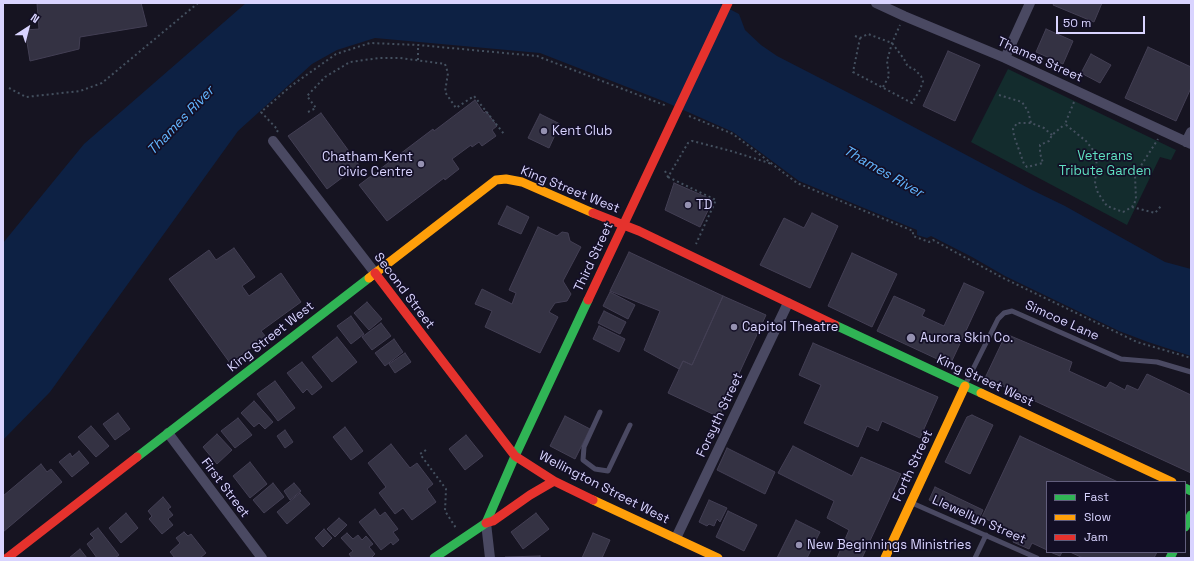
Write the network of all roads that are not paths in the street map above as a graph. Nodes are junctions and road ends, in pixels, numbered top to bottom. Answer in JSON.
{"nodes":[{"id":1,"x":728,"y":3,"type":"edge"},
{"id":2,"x":876,"y":3,"type":"edge"},
{"id":3,"x":1030,"y":3,"type":"edge"},
{"id":4,"x":1005,"y":58,"type":"junction"},
{"id":5,"x":1191,"y":132,"type":"edge"},
{"id":6,"x":273,"y":141,"type":"road end"},
{"id":7,"x":1189,"y":143,"type":"edge"},
{"id":8,"x":622,"y":225,"type":"junction"},
{"id":9,"x":375,"y":273,"type":"junction"},
{"id":10,"x":788,"y":303,"type":"junction"},
{"id":11,"x":1191,"y":372,"type":"edge"},
{"id":12,"x":965,"y":386,"type":"junction"},
{"id":13,"x":600,"y":412,"type":"dead end"},
{"id":14,"x":630,"y":425,"type":"dead end"},
{"id":15,"x":168,"y":433,"type":"junction"},
{"id":16,"x":514,"y":456,"type":"junction"},
{"id":17,"x":554,"y":481,"type":"junction"},
{"id":18,"x":1170,"y":481,"type":"edge"},
{"id":19,"x":911,"y":502,"type":"junction"},
{"id":20,"x":1191,"y":515,"type":"edge"},
{"id":21,"x":486,"y":523,"type":"junction"},
{"id":22,"x":1186,"y":525,"type":"edge"},
{"id":23,"x":986,"y":535,"type":"junction"},
{"id":24,"x":676,"y":538,"type":"junction"},
{"id":25,"x":7,"y":558,"type":"edge"},
{"id":26,"x":262,"y":558,"type":"edge"},
{"id":27,"x":434,"y":558,"type":"edge"},
{"id":28,"x":490,"y":558,"type":"edge"},
{"id":29,"x":718,"y":558,"type":"edge"},
{"id":30,"x":885,"y":558,"type":"edge"},
{"id":31,"x":974,"y":558,"type":"edge"},
{"id":32,"x":1037,"y":558,"type":"edge"}],
"edges":[{"from":1,"to":8,"type":"street","name":"Third Street"},
{"from":2,"to":4,"type":"street","name":"Thames Street"},
{"from":3,"to":4,"type":"street"},
{"from":4,"to":7,"type":"street","name":"Thames Street"},
{"from":5,"to":7,"type":"street"},
{"from":6,"to":9,"type":"street","name":"Second Street"},
{"from":8,"to":9,"type":"street","name":"King Street West"},
{"from":8,"to":10,"type":"street","name":"King Street West"},
{"from":8,"to":16,"type":"street","name":"Third Street"},
{"from":9,"to":15,"type":"street","name":"King Street West"},
{"from":9,"to":16,"type":"street","name":"Second Street"},
{"from":10,"to":12,"type":"street","name":"King Street West"},
{"from":10,"to":24,"type":"street","name":"Forsyth Street"},
{"from":11,"to":12,"type":"lane","name":"Simcoe Lane"},
{"from":12,"to":18,"type":"street","name":"King Street West"},
{"from":12,"to":19,"type":"street","name":"Forth Street"},
{"from":13,"to":14,"type":"lane"},
{"from":15,"to":25,"type":"street","name":"King Street West"},
{"from":15,"to":26,"type":"street","name":"First Street"},
{"from":16,"to":17,"type":"street","name":"Wellington Street West"},
{"from":16,"to":21,"type":"street"},
{"from":17,"to":21,"type":"street"},
{"from":17,"to":24,"type":"street","name":"Wellington Street West"},
{"from":19,"to":23,"type":"lane","name":"Llewellyn Street"},
{"from":19,"to":30,"type":"street","name":"Forth Street"},
{"from":20,"to":22,"type":"street"},
{"from":21,"to":27,"type":"street"},
{"from":21,"to":28,"type":"street"},
{"from":23,"to":31,"type":"lane"},
{"from":23,"to":32,"type":"lane","name":"Llewellyn Street"},
{"from":24,"to":29,"type":"street","name":"Wellington Street West"}]}
